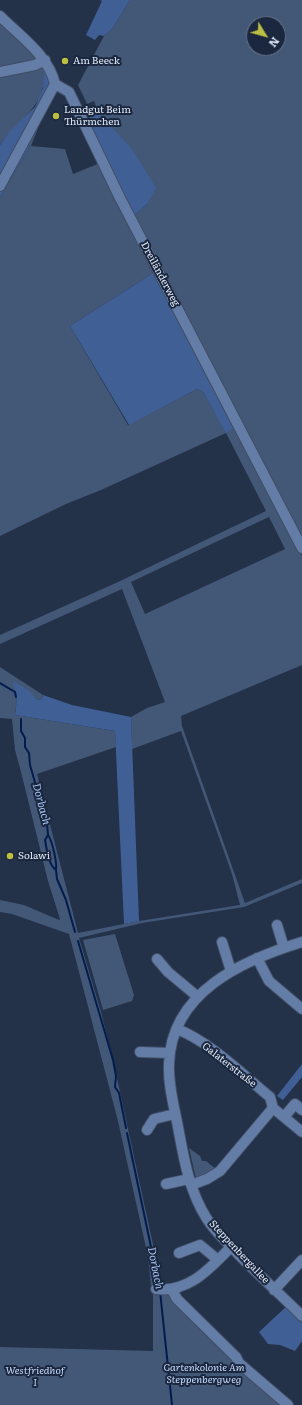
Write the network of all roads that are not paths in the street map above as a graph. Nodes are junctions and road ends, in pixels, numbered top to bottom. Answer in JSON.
{"nodes":[{"id":1,"x":0,"y":16,"type":"edge"},
{"id":2,"x":45,"y":60,"type":"junction"},
{"id":3,"x":0,"y":72,"type":"edge"},
{"id":4,"x":55,"y":84,"type":"junction"},
{"id":5,"x":0,"y":186,"type":"edge"},
{"id":6,"x":302,"y":548,"type":"edge"},
{"id":7,"x":277,"y":925,"type":"dead end"},
{"id":8,"x":222,"y":942,"type":"dead end"},
{"id":9,"x":302,"y":942,"type":"edge"},
{"id":10,"x":284,"y":948,"type":"junction"},
{"id":11,"x":257,"y":958,"type":"junction"},
{"id":12,"x":157,"y":959,"type":"dead end"},
{"id":13,"x":231,"y":971,"type":"junction"},
{"id":14,"x":198,"y":997,"type":"junction"},
{"id":15,"x":302,"y":1009,"type":"edge"},
{"id":16,"x":177,"y":1029,"type":"junction"},
{"id":17,"x":140,"y":1052,"type":"dead end"},
{"id":18,"x":170,"y":1053,"type":"junction"},
{"id":19,"x":272,"y":1108,"type":"junction"},
{"id":20,"x":302,"y":1110,"type":"edge"},
{"id":21,"x":175,"y":1114,"type":"junction"},
{"id":22,"x":284,"y":1117,"type":"junction"},
{"id":23,"x":147,"y":1130,"type":"dead end"},
{"id":24,"x":302,"y":1132,"type":"edge"},
{"id":25,"x":190,"y":1182,"type":"junction"},
{"id":26,"x":166,"y":1184,"type":"dead end"},
{"id":27,"x":231,"y":1247,"type":"junction"},
{"id":28,"x":179,"y":1253,"type":"dead end"},
{"id":29,"x":218,"y":1260,"type":"junction"},
{"id":30,"x":302,"y":1260,"type":"edge"},
{"id":31,"x":274,"y":1290,"type":"junction"},
{"id":32,"x":302,"y":1316,"type":"edge"},
{"id":33,"x":288,"y":1405,"type":"edge"}],
"edges":[{"from":1,"to":2,"type":"street"},
{"from":2,"to":3,"type":"street"},
{"from":2,"to":4,"type":"street"},
{"from":4,"to":5,"type":"street"},
{"from":4,"to":6,"type":"street","name":"Dreiländerweg"},
{"from":7,"to":10,"type":"street"},
{"from":8,"to":13,"type":"street"},
{"from":9,"to":10,"type":"street","name":"Steppenbergallee"},
{"from":10,"to":11,"type":"street","name":"Steppenbergallee"},
{"from":11,"to":13,"type":"street","name":"Steppenbergallee"},
{"from":11,"to":15,"type":"street"},
{"from":12,"to":14,"type":"street"},
{"from":13,"to":14,"type":"street","name":"Steppenbergallee"},
{"from":14,"to":16,"type":"street","name":"Steppenbergallee"},
{"from":16,"to":18,"type":"street","name":"Steppenbergallee"},
{"from":16,"to":19,"type":"street","name":"Galaterstraße"},
{"from":17,"to":18,"type":"street"},
{"from":18,"to":21,"type":"street","name":"Steppenbergallee"},
{"from":19,"to":22,"type":"street","name":"Galaterstraße"},
{"from":19,"to":25,"type":"street"},
{"from":20,"to":22,"type":"street"},
{"from":21,"to":23,"type":"street"},
{"from":21,"to":25,"type":"street","name":"Steppenbergallee"},
{"from":22,"to":24,"type":"street","name":"Galaterstraße"},
{"from":25,"to":26,"type":"street"},
{"from":25,"to":27,"type":"street","name":"Steppenbergallee"},
{"from":27,"to":29,"type":"street"},
{"from":27,"to":31,"type":"street","name":"Steppenbergallee"},
{"from":28,"to":29,"type":"street"},
{"from":29,"to":33,"type":"street"},
{"from":30,"to":31,"type":"street"},
{"from":31,"to":32,"type":"street","name":"Steppenbergallee"}]}
